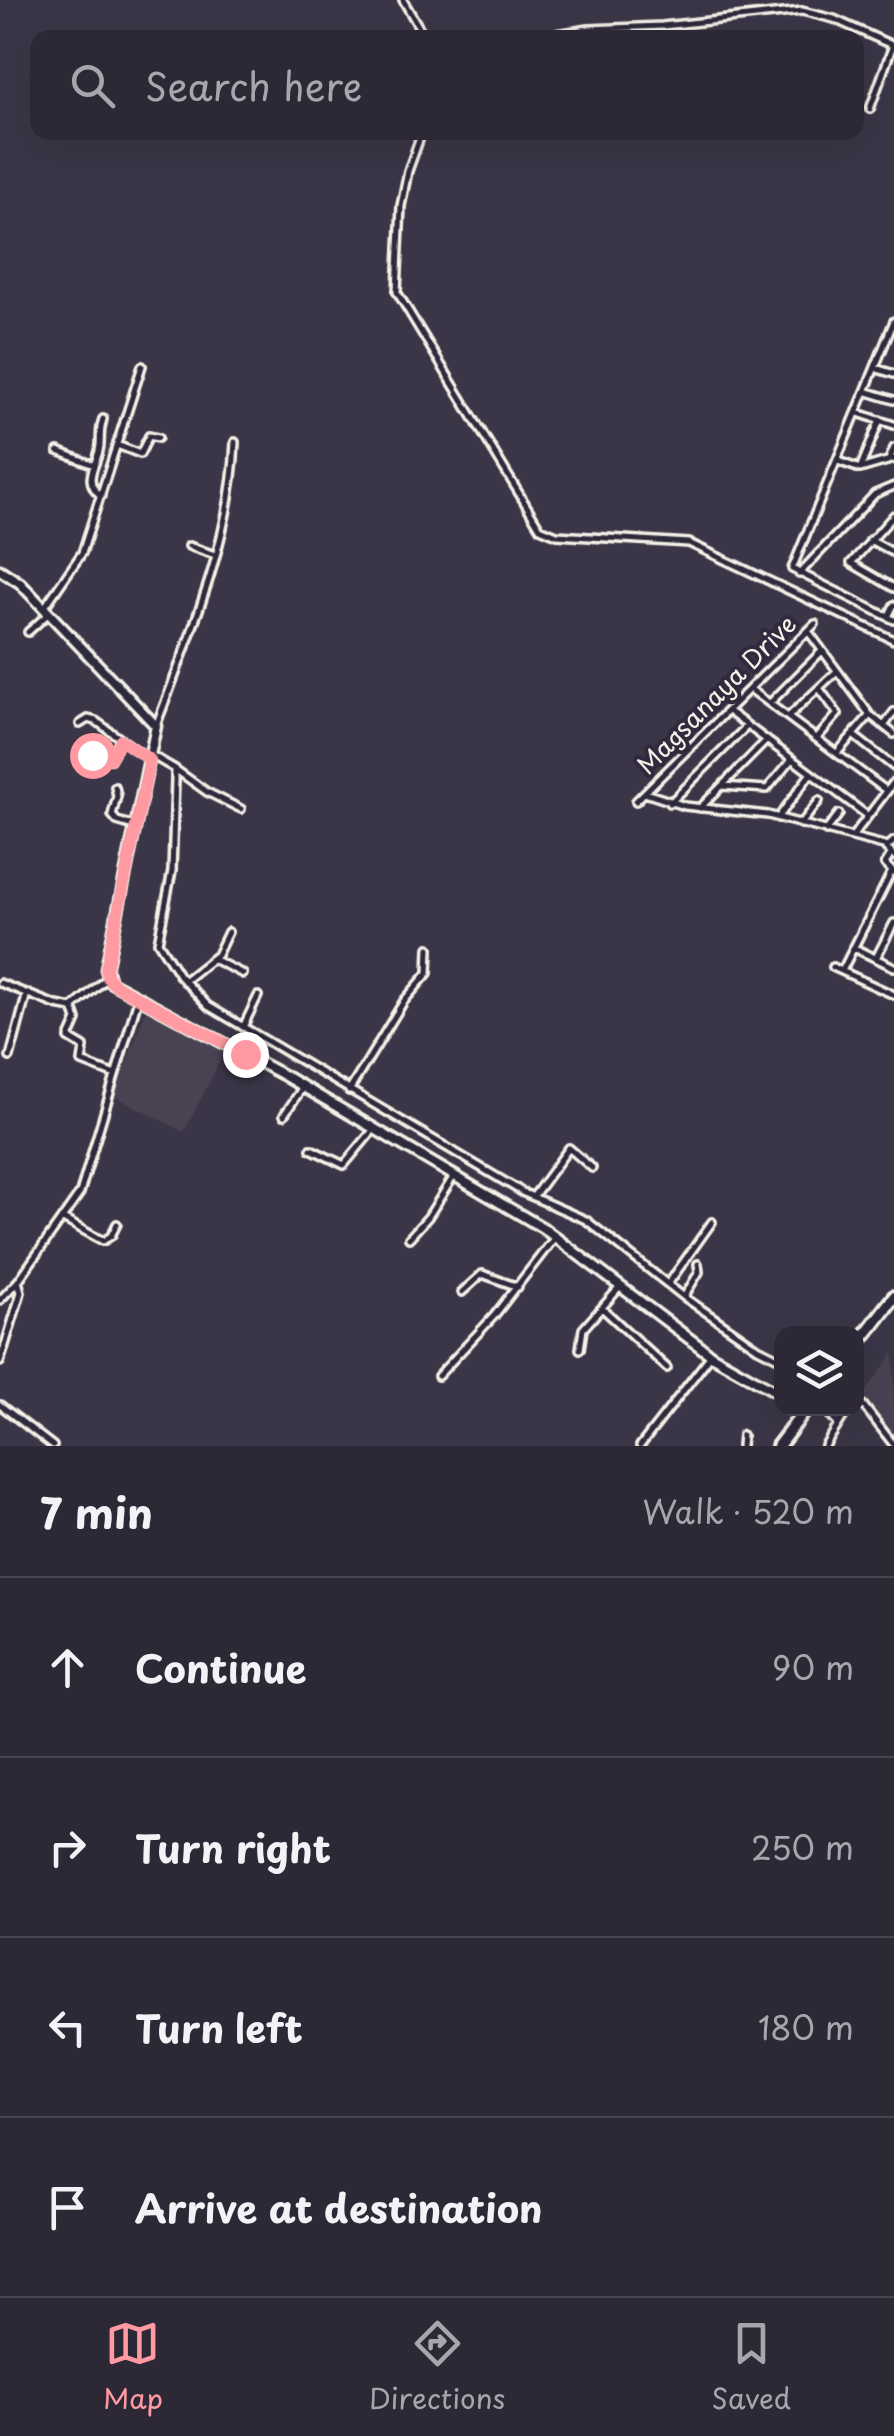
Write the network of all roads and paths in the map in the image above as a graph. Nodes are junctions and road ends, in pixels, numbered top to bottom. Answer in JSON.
{"nodes":[{"id":1,"x":403,"y":0,"type":"edge"},
{"id":2,"x":420,"y":30,"type":"edge"},
{"id":3,"x":582,"y":30,"type":"edge"},
{"id":4,"x":860,"y":30,"type":"edge"},
{"id":5,"x":864,"y":32,"type":"edge"},
{"id":6,"x":894,"y":46,"type":"edge"},
{"id":7,"x":870,"y":109,"type":"dead end"},
{"id":8,"x":419,"y":140,"type":"edge"},
{"id":9,"x":894,"y":323,"type":"edge"},
{"id":10,"x":885,"y":346,"type":"junction"},
{"id":11,"x":894,"y":349,"type":"edge"},
{"id":12,"x":142,"y":366,"type":"dead end"},
{"id":13,"x":877,"y":368,"type":"junction"},
{"id":14,"x":894,"y":374,"type":"edge"},
{"id":15,"x":867,"y":391,"type":"junction"},
{"id":16,"x":894,"y":400,"type":"edge"},
{"id":17,"x":858,"y":413,"type":"junction"},
{"id":18,"x":103,"y":419,"type":"dead end"},
{"id":19,"x":880,"y":420,"type":"junction"},
{"id":20,"x":894,"y":425,"type":"edge"},
{"id":21,"x":158,"y":438,"type":"dead end"},
{"id":22,"x":235,"y":442,"type":"dead end"},
{"id":23,"x":117,"y":445,"type":"junction"},
{"id":24,"x":894,"y":448,"type":"edge"},
{"id":25,"x":58,"y":452,"type":"dead end"},
{"id":26,"x":892,"y":460,"type":"edge"},
{"id":27,"x":838,"y":461,"type":"junction"},
{"id":28,"x":94,"y":465,"type":"junction"},
{"id":29,"x":860,"y":469,"type":"junction"},
{"id":30,"x":894,"y":486,"type":"edge"},
{"id":31,"x":101,"y":496,"type":"junction"},
{"id":32,"x":894,"y":516,"type":"edge"},
{"id":33,"x":870,"y":540,"type":"junction"},
{"id":34,"x":189,"y":546,"type":"dead end"},
{"id":35,"x":894,"y":553,"type":"edge"},
{"id":36,"x":216,"y":555,"type":"junction"},
{"id":37,"x":0,"y":570,"type":"edge"},
{"id":38,"x":799,"y":574,"type":"junction"},
{"id":39,"x":894,"y":588,"type":"edge"},
{"id":40,"x":894,"y":605,"type":"edge"},
{"id":41,"x":46,"y":611,"type":"junction"},
{"id":42,"x":891,"y":619,"type":"edge"},
{"id":43,"x":815,"y":624,"type":"dead end"},
{"id":44,"x":28,"y":632,"type":"dead end"},
{"id":45,"x":808,"y":632,"type":"junction"},
{"id":46,"x":894,"y":640,"type":"edge"},
{"id":47,"x":822,"y":651,"type":"junction"},
{"id":48,"x":837,"y":671,"type":"junction"},
{"id":49,"x":819,"y":688,"type":"junction"},
{"id":50,"x":750,"y":689,"type":"junction"},
{"id":51,"x":770,"y":703,"type":"junction"},
{"id":52,"x":728,"y":711,"type":"junction"},
{"id":53,"x":894,"y":712,"type":"edge"},
{"id":54,"x":870,"y":716,"type":"junction"},
{"id":55,"x":788,"y":717,"type":"junction"},
{"id":56,"x":80,"y":724,"type":"dead end"},
{"id":57,"x":156,"y":726,"type":"junction"},
{"id":58,"x":748,"y":726,"type":"junction"},
{"id":59,"x":884,"y":726,"type":"junction"},
{"id":60,"x":894,"y":734,"type":"edge"},
{"id":61,"x":853,"y":735,"type":"junction"},
{"id":62,"x":817,"y":738,"type":"junction"},
{"id":63,"x":121,"y":740,"type":"junction"},
{"id":64,"x":767,"y":740,"type":"junction"},
{"id":65,"x":837,"y":753,"type":"junction"},
{"id":66,"x":92,"y":755,"type":"dead end"},
{"id":67,"x":151,"y":757,"type":"junction"},
{"id":68,"x":792,"y":759,"type":"junction"},
{"id":69,"x":894,"y":767,"type":"edge"},
{"id":70,"x":175,"y":769,"type":"junction"},
{"id":71,"x":811,"y":773,"type":"junction"},
{"id":72,"x":894,"y":782,"type":"edge"},
{"id":73,"x":115,"y":786,"type":"dead end"},
{"id":74,"x":722,"y":786,"type":"junction"},
{"id":75,"x":887,"y":790,"type":"junction"},
{"id":76,"x":645,"y":793,"type":"junction"},
{"id":77,"x":819,"y":800,"type":"dead end"},
{"id":78,"x":636,"y":801,"type":"dead end"},
{"id":79,"x":670,"y":803,"type":"junction"},
{"id":80,"x":700,"y":808,"type":"junction"},
{"id":81,"x":241,"y":809,"type":"dead end"},
{"id":82,"x":839,"y":814,"type":"dead end"},
{"id":83,"x":868,"y":816,"type":"junction"},
{"id":84,"x":778,"y":818,"type":"junction"},
{"id":85,"x":801,"y":824,"type":"junction"},
{"id":86,"x":137,"y":826,"type":"junction"},
{"id":87,"x":826,"y":830,"type":"junction"},
{"id":88,"x":852,"y":837,"type":"junction"},
{"id":89,"x":894,"y":841,"type":"edge"},
{"id":90,"x":887,"y":846,"type":"junction"},
{"id":91,"x":892,"y":856,"type":"edge"},
{"id":92,"x":893,"y":872,"type":"edge"},
{"id":93,"x":894,"y":923,"type":"edge"},
{"id":94,"x":228,"y":932,"type":"dead end"},
{"id":95,"x":428,"y":948,"type":"dead end"},
{"id":96,"x":854,"y":948,"type":"junction"},
{"id":97,"x":876,"y":958,"type":"junction"},
{"id":98,"x":213,"y":959,"type":"junction"},
{"id":99,"x":833,"y":967,"type":"dead end"},
{"id":100,"x":894,"y":967,"type":"edge"},
{"id":101,"x":842,"y":971,"type":"junction"},
{"id":102,"x":242,"y":974,"type":"dead end"},
{"id":103,"x":108,"y":978,"type":"junction"},
{"id":104,"x":184,"y":981,"type":"junction"},
{"id":105,"x":0,"y":983,"type":"edge"},
{"id":106,"x":27,"y":993,"type":"junction"},
{"id":107,"x":894,"y":995,"type":"edge"},
{"id":108,"x":258,"y":996,"type":"dead end"},
{"id":109,"x":139,"y":998,"type":"junction"},
{"id":110,"x":72,"y":1008,"type":"junction"},
{"id":111,"x":243,"y":1027,"type":"junction"},
{"id":112,"x":10,"y":1057,"type":"dead end"},
{"id":113,"x":114,"y":1076,"type":"junction"},
{"id":114,"x":303,"y":1086,"type":"junction"},
{"id":115,"x":349,"y":1091,"type":"junction"},
{"id":116,"x":284,"y":1115,"type":"dead end"},
{"id":117,"x":374,"y":1128,"type":"junction"},
{"id":118,"x":311,"y":1149,"type":"dead end"},
{"id":119,"x":592,"y":1168,"type":"dead end"},
{"id":120,"x":454,"y":1176,"type":"junction"},
{"id":121,"x":533,"y":1197,"type":"junction"},
{"id":122,"x":62,"y":1219,"type":"junction"},
{"id":123,"x":712,"y":1222,"type":"dead end"},
{"id":124,"x":117,"y":1224,"type":"dead end"},
{"id":125,"x":556,"y":1236,"type":"junction"},
{"id":126,"x":408,"y":1238,"type":"dead end"},
{"id":127,"x":698,"y":1264,"type":"dead end"},
{"id":128,"x":18,"y":1282,"type":"junction"},
{"id":129,"x":668,"y":1284,"type":"junction"},
{"id":130,"x":518,"y":1287,"type":"junction"},
{"id":131,"x":620,"y":1287,"type":"junction"},
{"id":132,"x":462,"y":1292,"type":"dead end"},
{"id":133,"x":684,"y":1297,"type":"junction"},
{"id":134,"x":894,"y":1297,"type":"edge"},
{"id":135,"x":0,"y":1300,"type":"edge"},
{"id":136,"x":603,"y":1309,"type":"junction"},
{"id":137,"x":864,"y":1336,"type":"edge"},
{"id":138,"x":580,"y":1349,"type":"dead end"},
{"id":139,"x":711,"y":1355,"type":"junction"},
{"id":140,"x":774,"y":1356,"type":"edge"},
{"id":141,"x":0,"y":1362,"type":"edge"},
{"id":142,"x":667,"y":1368,"type":"dead end"},
{"id":143,"x":438,"y":1376,"type":"dead end"},
{"id":144,"x":774,"y":1390,"type":"edge"},
{"id":145,"x":0,"y":1405,"type":"edge"},
{"id":146,"x":864,"y":1406,"type":"edge"},
{"id":147,"x":802,"y":1416,"type":"edge"},
{"id":148,"x":830,"y":1416,"type":"edge"},
{"id":149,"x":844,"y":1416,"type":"edge"},
{"id":150,"x":838,"y":1424,"type":"junction"},
{"id":151,"x":742,"y":1435,"type":"dead end"},
{"id":152,"x":53,"y":1446,"type":"edge"},
{"id":153,"x":640,"y":1446,"type":"edge"},
{"id":154,"x":741,"y":1446,"type":"edge"},
{"id":155,"x":778,"y":1446,"type":"edge"},
{"id":156,"x":824,"y":1446,"type":"edge"},
{"id":157,"x":894,"y":1446,"type":"edge"}],
"edges":[{"from":1,"to":2,"type":"street"},
{"from":3,"to":4,"type":"street"},
{"from":5,"to":6,"type":"street"},
{"from":6,"to":7,"type":"street"},
{"from":8,"to":46,"type":"street"},
{"from":9,"to":10,"type":"street"},
{"from":10,"to":11,"type":"street"},
{"from":10,"to":13,"type":"street"},
{"from":12,"to":23,"type":"street"},
{"from":13,"to":14,"type":"street"},
{"from":13,"to":15,"type":"street"},
{"from":15,"to":16,"type":"street"},
{"from":15,"to":17,"type":"street"},
{"from":17,"to":19,"type":"street"},
{"from":17,"to":27,"type":"street"},
{"from":18,"to":28,"type":"street"},
{"from":19,"to":20,"type":"street"},
{"from":19,"to":29,"type":"street"},
{"from":21,"to":23,"type":"street"},
{"from":22,"to":36,"type":"street"},
{"from":23,"to":31,"type":"street"},
{"from":24,"to":26,"type":"street"},
{"from":25,"to":28,"type":"street"},
{"from":26,"to":29,"type":"street"},
{"from":27,"to":29,"type":"street"},
{"from":27,"to":38,"type":"street"},
{"from":28,"to":31,"type":"street"},
{"from":30,"to":38,"type":"street"},
{"from":31,"to":41,"type":"street"},
{"from":32,"to":33,"type":"street"},
{"from":33,"to":35,"type":"street"},
{"from":33,"to":39,"type":"street"},
{"from":34,"to":36,"type":"street"},
{"from":36,"to":57,"type":"street"},
{"from":37,"to":41,"type":"street"},
{"from":38,"to":42,"type":"street"},
{"from":40,"to":42,"type":"street"},
{"from":41,"to":44,"type":"street"},
{"from":41,"to":57,"type":"street"},
{"from":43,"to":45,"type":"street","name":"Magsanaya Drive"},
{"from":45,"to":47,"type":"street"},
{"from":45,"to":50,"type":"street","name":"Magsanaya Drive"},
{"from":47,"to":48,"type":"street"},
{"from":47,"to":51,"type":"street"},
{"from":48,"to":49,"type":"street"},
{"from":48,"to":54,"type":"street"},
{"from":49,"to":55,"type":"street"},
{"from":49,"to":62,"type":"street"},
{"from":50,"to":51,"type":"street"},
{"from":50,"to":52,"type":"street","name":"Magsanaya Drive"},
{"from":51,"to":55,"type":"street"},
{"from":52,"to":58,"type":"street"},
{"from":52,"to":76,"type":"street","name":"Magsanaya Drive"},
{"from":53,"to":59,"type":"street"},
{"from":54,"to":59,"type":"street"},
{"from":54,"to":61,"type":"street"},
{"from":55,"to":62,"type":"street"},
{"from":56,"to":63,"type":"street"},
{"from":57,"to":67,"type":"street"},
{"from":58,"to":64,"type":"street"},
{"from":58,"to":79,"type":"street"},
{"from":59,"to":60,"type":"street"},
{"from":61,"to":65,"type":"street"},
{"from":61,"to":69,"type":"street"},
{"from":62,"to":65,"type":"street"},
{"from":63,"to":66,"type":"street"},
{"from":63,"to":67,"type":"street"},
{"from":64,"to":68,"type":"street"},
{"from":64,"to":74,"type":"street"},
{"from":65,"to":75,"type":"street"},
{"from":67,"to":70,"type":"street"},
{"from":67,"to":86,"type":"street"},
{"from":68,"to":71,"type":"street"},
{"from":68,"to":74,"type":"street"},
{"from":70,"to":81,"type":"street"},
{"from":70,"to":104,"type":"street"},
{"from":71,"to":83,"type":"street"},
{"from":71,"to":84,"type":"street"},
{"from":72,"to":75,"type":"street"},
{"from":73,"to":86,"type":"street"},
{"from":74,"to":80,"type":"street"},
{"from":75,"to":83,"type":"street"},
{"from":76,"to":78,"type":"street","name":"Magsanaya Drive"},
{"from":76,"to":79,"type":"street"},
{"from":77,"to":85,"type":"street"},
{"from":79,"to":80,"type":"street"},
{"from":80,"to":84,"type":"street"},
{"from":82,"to":87,"type":"street"},
{"from":83,"to":88,"type":"street"},
{"from":84,"to":85,"type":"street"},
{"from":85,"to":87,"type":"street"},
{"from":86,"to":103,"type":"street"},
{"from":87,"to":88,"type":"street"},
{"from":88,"to":90,"type":"street"},
{"from":89,"to":90,"type":"street"},
{"from":90,"to":91,"type":"street"},
{"from":91,"to":92,"type":"street"},
{"from":92,"to":96,"type":"street"},
{"from":93,"to":97,"type":"street"},
{"from":94,"to":98,"type":"street"},
{"from":95,"to":115,"type":"street"},
{"from":96,"to":97,"type":"street"},
{"from":96,"to":101,"type":"street"},
{"from":97,"to":100,"type":"street"},
{"from":98,"to":102,"type":"street"},
{"from":98,"to":104,"type":"street"},
{"from":99,"to":101,"type":"street"},
{"from":101,"to":107,"type":"street"},
{"from":103,"to":109,"type":"street"},
{"from":103,"to":110,"type":"street"},
{"from":104,"to":111,"type":"street"},
{"from":105,"to":106,"type":"street"},
{"from":106,"to":110,"type":"street"},
{"from":106,"to":112,"type":"street"},
{"from":108,"to":111,"type":"street"},
{"from":109,"to":113,"type":"street"},
{"from":109,"to":114,"type":"street"},
{"from":110,"to":113,"type":"street"},
{"from":111,"to":115,"type":"street"},
{"from":113,"to":122,"type":"street"},
{"from":114,"to":116,"type":"street"},
{"from":114,"to":117,"type":"street"},
{"from":115,"to":121,"type":"street"},
{"from":117,"to":118,"type":"street"},
{"from":117,"to":120,"type":"street"},
{"from":119,"to":121,"type":"street"},
{"from":120,"to":125,"type":"street"},
{"from":120,"to":126,"type":"street"},
{"from":121,"to":129,"type":"street"},
{"from":122,"to":124,"type":"street"},
{"from":122,"to":128,"type":"street"},
{"from":123,"to":129,"type":"street"},
{"from":125,"to":130,"type":"street"},
{"from":125,"to":131,"type":"street"},
{"from":127,"to":133,"type":"street"},
{"from":128,"to":135,"type":"street"},
{"from":128,"to":141,"type":"street"},
{"from":129,"to":133,"type":"street"},
{"from":130,"to":132,"type":"street"},
{"from":130,"to":143,"type":"street"},
{"from":131,"to":136,"type":"street"},
{"from":131,"to":139,"type":"street"},
{"from":133,"to":140,"type":"street"},
{"from":134,"to":137,"type":"highway"},
{"from":136,"to":138,"type":"street"},
{"from":136,"to":142,"type":"street"},
{"from":139,"to":144,"type":"street"},
{"from":139,"to":153,"type":"street"},
{"from":145,"to":152,"type":"street"},
{"from":146,"to":157,"type":"street"},
{"from":147,"to":155,"type":"highway"},
{"from":148,"to":150,"type":"street"},
{"from":149,"to":150,"type":"street"},
{"from":150,"to":156,"type":"street"},
{"from":151,"to":154,"type":"street"}]}
